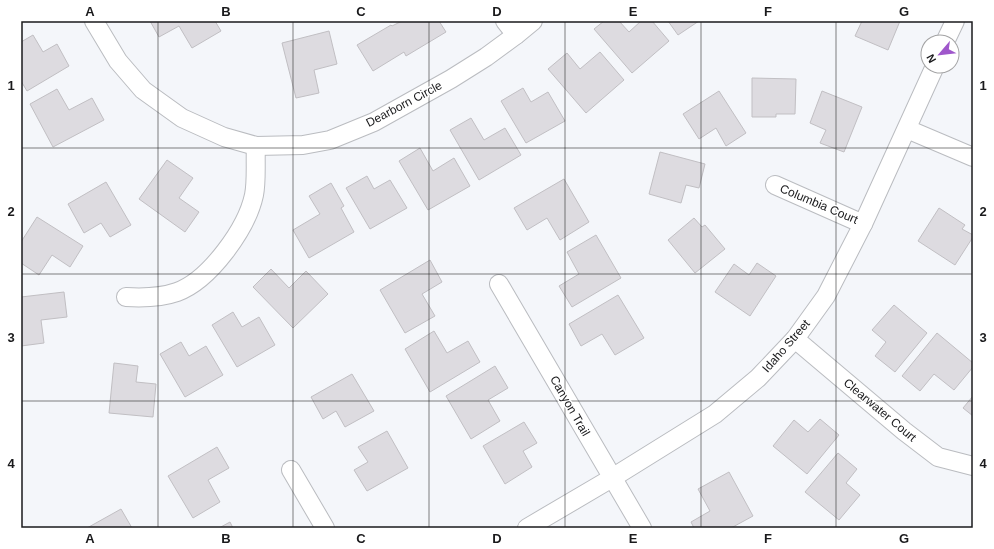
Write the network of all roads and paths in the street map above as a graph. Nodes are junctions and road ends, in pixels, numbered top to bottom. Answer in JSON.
{"nodes":[{"id":1,"x":94,"y":21,"type":"edge"},
{"id":2,"x":505,"y":21,"type":"edge"},
{"id":3,"x":533,"y":21,"type":"edge"},
{"id":4,"x":954,"y":21,"type":"edge"},
{"id":5,"x":948,"y":34,"type":"edge"},
{"id":6,"x":516,"y":36,"type":"junction"},
{"id":7,"x":931,"y":74,"type":"edge"},
{"id":8,"x":907,"y":129,"type":"junction"},
{"id":9,"x":256,"y":146,"type":"junction"},
{"id":10,"x":973,"y":157,"type":"edge"},
{"id":11,"x":775,"y":185,"type":"dead end"},
{"id":12,"x":864,"y":224,"type":"junction"},
{"id":13,"x":499,"y":284,"type":"dead end"},
{"id":14,"x":126,"y":297,"type":"dead end"},
{"id":15,"x":795,"y":339,"type":"junction"},
{"id":16,"x":973,"y":466,"type":"edge"},
{"id":17,"x":291,"y":470,"type":"dead end"},
{"id":18,"x":612,"y":478,"type":"junction"},
{"id":19,"x":325,"y":528,"type":"edge"},
{"id":20,"x":527,"y":528,"type":"edge"},
{"id":21,"x":642,"y":528,"type":"edge"}],
"edges":[{"from":1,"to":9,"type":"street","name":"Dearborn Circle"},
{"from":2,"to":6,"type":"street"},
{"from":3,"to":6,"type":"street","name":"Dearborn Circle"},
{"from":4,"to":5,"type":"street"},
{"from":6,"to":9,"type":"street","name":"Dearborn Circle"},
{"from":7,"to":8,"type":"street","name":"Idaho Street"},
{"from":8,"to":10,"type":"street"},
{"from":8,"to":12,"type":"street","name":"Idaho Street"},
{"from":9,"to":14,"type":"street"},
{"from":11,"to":12,"type":"street","name":"Columbia Court"},
{"from":12,"to":15,"type":"street","name":"Idaho Street"},
{"from":13,"to":18,"type":"street","name":"Canyon Trail"},
{"from":15,"to":16,"type":"street","name":"Clearwater Court"},
{"from":15,"to":18,"type":"street","name":"Idaho Street"},
{"from":17,"to":19,"type":"street"},
{"from":18,"to":20,"type":"street","name":"Idaho Street"},
{"from":18,"to":21,"type":"street","name":"Canyon Trail"}]}
